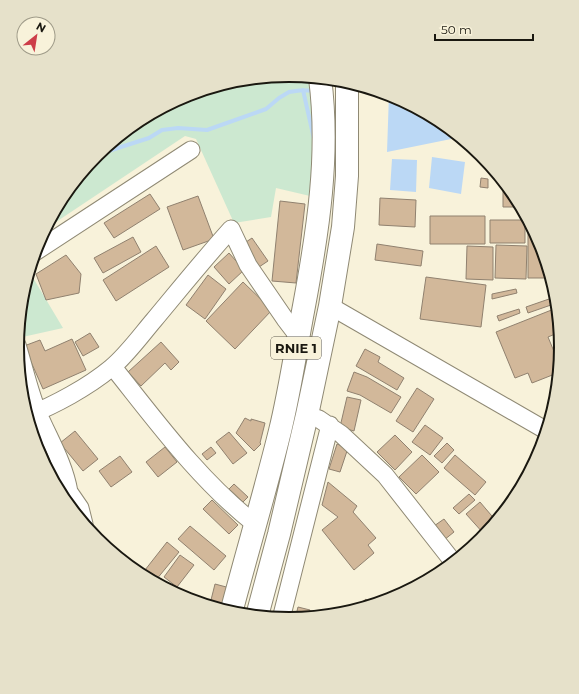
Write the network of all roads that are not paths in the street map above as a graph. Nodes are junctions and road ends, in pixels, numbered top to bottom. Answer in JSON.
{"nodes":[{"id":1,"x":321,"y":84,"type":"edge"},
{"id":2,"x":347,"y":88,"type":"edge"},
{"id":3,"x":191,"y":150,"type":"dead end"},
{"id":4,"x":43,"y":246,"type":"edge"},
{"id":5,"x":330,"y":306,"type":"junction"},
{"id":6,"x":298,"y":336,"type":"junction"},
{"id":7,"x":113,"y":366,"type":"junction"},
{"id":8,"x":32,"y":414,"type":"edge"},
{"id":9,"x":33,"y":415,"type":"edge"},
{"id":10,"x":307,"y":415,"type":"junction"},
{"id":11,"x":330,"y":426,"type":"junction"},
{"id":12,"x":542,"y":428,"type":"edge"},
{"id":13,"x":66,"y":490,"type":"edge"},
{"id":14,"x":75,"y":503,"type":"edge"},
{"id":15,"x":81,"y":511,"type":"edge"},
{"id":16,"x":255,"y":524,"type":"junction"},
{"id":17,"x":450,"y":558,"type":"edge"},
{"id":18,"x":233,"y":606,"type":"edge"},
{"id":19,"x":258,"y":610,"type":"edge"},
{"id":20,"x":283,"y":612,"type":"edge"}],
"edges":[{"from":1,"to":6,"type":"highway","number":"RNIE 1"},
{"from":2,"to":5,"type":"highway","number":"RNIE 1"},
{"from":3,"to":4,"type":"street"},
{"from":5,"to":10,"type":"highway","number":"RNIE 1"},
{"from":5,"to":12,"type":"street"},
{"from":6,"to":7,"type":"street"},
{"from":6,"to":16,"type":"highway","number":"RNIE 1"},
{"from":7,"to":8,"type":"street"},
{"from":7,"to":16,"type":"street"},
{"from":9,"to":13,"type":"street"},
{"from":10,"to":11,"type":"street"},
{"from":10,"to":19,"type":"highway","number":"RNIE 1"},
{"from":11,"to":17,"type":"street"},
{"from":11,"to":20,"type":"street"},
{"from":14,"to":15,"type":"street"},
{"from":16,"to":18,"type":"highway","number":"RNIE 1"}]}
